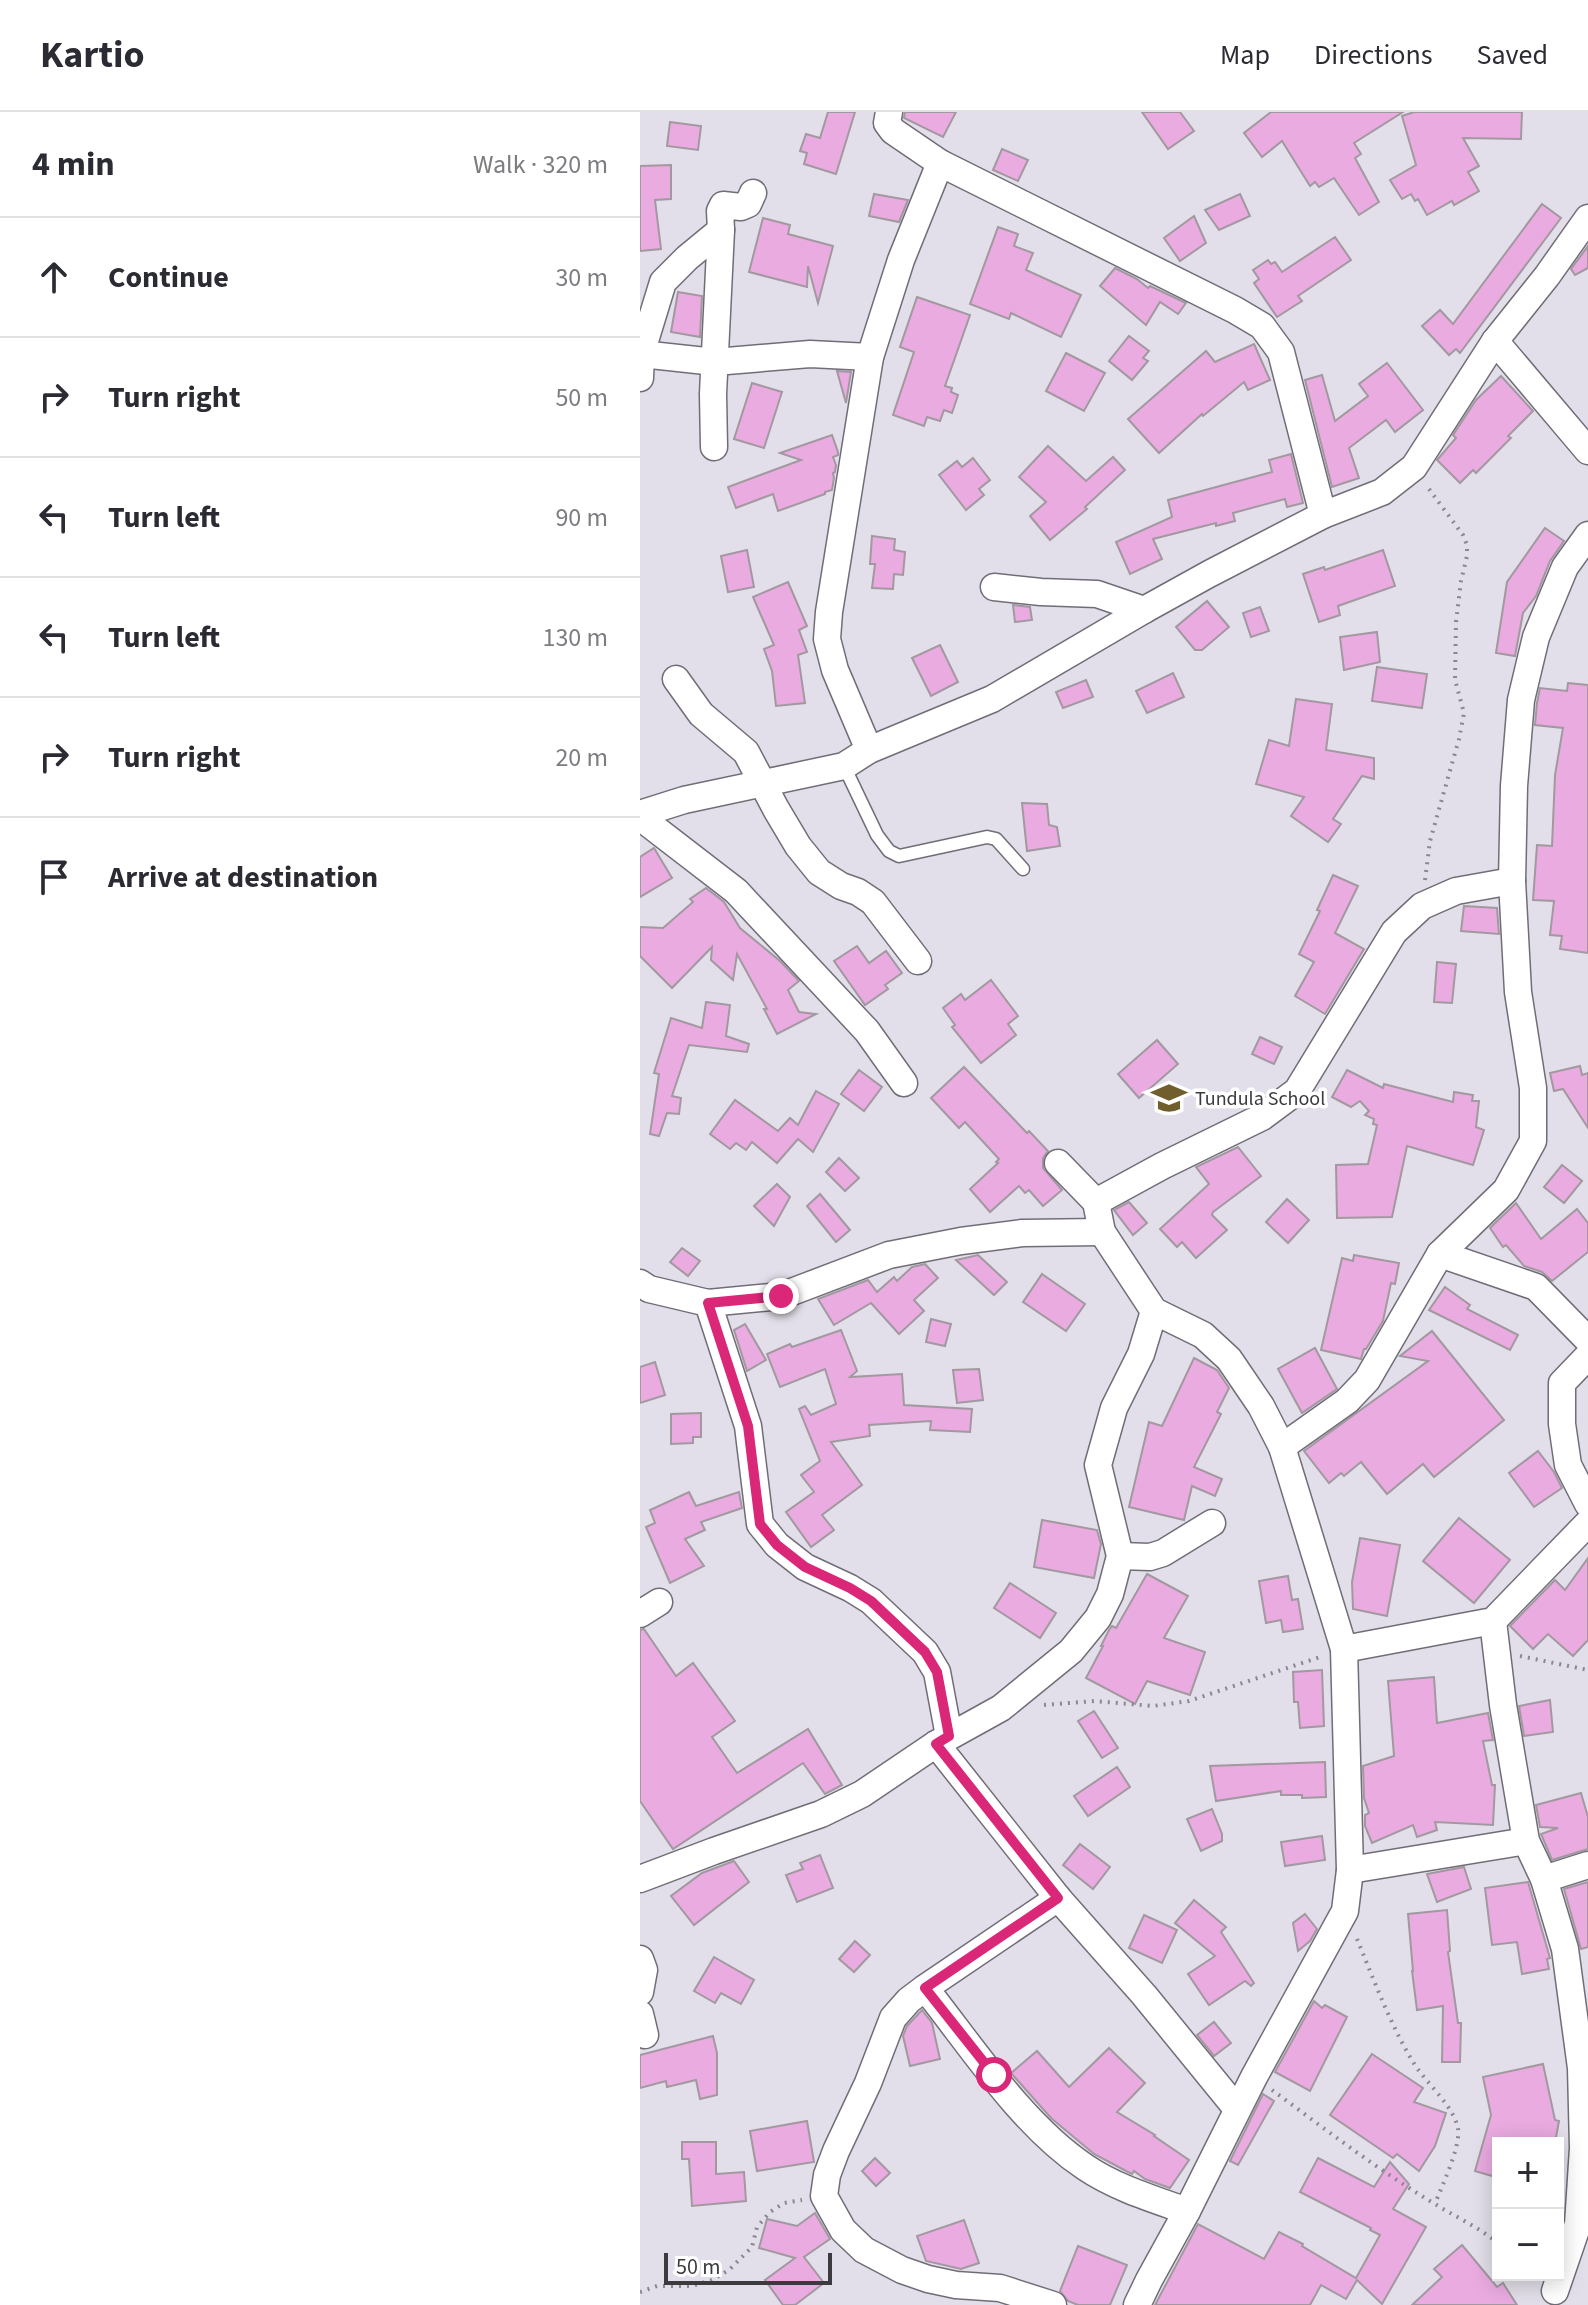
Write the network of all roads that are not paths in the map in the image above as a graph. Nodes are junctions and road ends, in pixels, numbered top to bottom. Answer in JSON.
{"nodes":[{"id":1,"x":889,"y":112,"type":"edge"},
{"id":2,"x":940,"y":163,"type":"junction"},
{"id":3,"x":753,"y":193,"type":"dead end"},
{"id":4,"x":1588,"y":218,"type":"edge"},
{"id":5,"x":721,"y":230,"type":"junction"},
{"id":6,"x":1495,"y":341,"type":"junction"},
{"id":7,"x":870,"y":357,"type":"junction"},
{"id":8,"x":715,"y":362,"type":"junction"},
{"id":9,"x":641,"y":366,"type":"edge"},
{"id":10,"x":714,"y":447,"type":"dead end"},
{"id":11,"x":1588,"y":451,"type":"edge"},
{"id":12,"x":1323,"y":515,"type":"junction"},
{"id":13,"x":1588,"y":535,"type":"edge"},
{"id":14,"x":994,"y":587,"type":"dead end"},
{"id":15,"x":1144,"y":610,"type":"junction"},
{"id":16,"x":676,"y":679,"type":"dead end"},
{"id":17,"x":869,"y":750,"type":"junction"},
{"id":18,"x":844,"y":766,"type":"junction"},
{"id":19,"x":761,"y":784,"type":"junction"},
{"id":20,"x":640,"y":815,"type":"edge"},
{"id":21,"x":1023,"y":869,"type":"dead end"},
{"id":22,"x":1512,"y":881,"type":"junction"},
{"id":23,"x":918,"y":961,"type":"dead end"},
{"id":24,"x":904,"y":1083,"type":"dead end"},
{"id":25,"x":1058,"y":1163,"type":"dead end"},
{"id":26,"x":1096,"y":1202,"type":"junction"},
{"id":27,"x":1102,"y":1232,"type":"junction"},
{"id":28,"x":1440,"y":1254,"type":"junction"},
{"id":29,"x":640,"y":1283,"type":"edge"},
{"id":30,"x":708,"y":1303,"type":"junction"},
{"id":31,"x":1154,"y":1311,"type":"junction"},
{"id":32,"x":1588,"y":1340,"type":"edge"},
{"id":33,"x":1588,"y":1356,"type":"edge"},
{"id":34,"x":1282,"y":1447,"type":"junction"},
{"id":35,"x":1588,"y":1504,"type":"edge"},
{"id":36,"x":1212,"y":1523,"type":"dead end"},
{"id":37,"x":1588,"y":1523,"type":"edge"},
{"id":38,"x":1120,"y":1556,"type":"junction"},
{"id":39,"x":1493,"y":1621,"type":"junction"},
{"id":40,"x":1344,"y":1649,"type":"junction"},
{"id":41,"x":942,"y":1740,"type":"junction"},
{"id":42,"x":1526,"y":1841,"type":"junction"},
{"id":43,"x":1588,"y":1865,"type":"edge"},
{"id":44,"x":1350,"y":1870,"type":"junction"},
{"id":45,"x":640,"y":1879,"type":"edge"},
{"id":46,"x":1544,"y":1879,"type":"junction"},
{"id":47,"x":1058,"y":1898,"type":"junction"},
{"id":48,"x":640,"y":1959,"type":"edge"},
{"id":49,"x":925,"y":1988,"type":"junction"},
{"id":50,"x":640,"y":1992,"type":"edge"},
{"id":51,"x":1237,"y":2109,"type":"junction"},
{"id":52,"x":1187,"y":2211,"type":"junction"},
{"id":53,"x":1555,"y":2291,"type":"dead end"},
{"id":54,"x":1053,"y":2305,"type":"edge"},
{"id":55,"x":1137,"y":2305,"type":"edge"}],
"edges":[{"from":1,"to":2,"type":"street"},
{"from":2,"to":7,"type":"street"},
{"from":2,"to":12,"type":"street"},
{"from":3,"to":5,"type":"street"},
{"from":4,"to":6,"type":"street"},
{"from":5,"to":8,"type":"street"},
{"from":5,"to":9,"type":"street"},
{"from":6,"to":11,"type":"street"},
{"from":6,"to":12,"type":"street"},
{"from":7,"to":8,"type":"street"},
{"from":7,"to":17,"type":"street"},
{"from":8,"to":9,"type":"street"},
{"from":8,"to":10,"type":"street"},
{"from":12,"to":15,"type":"street"},
{"from":13,"to":22,"type":"street"},
{"from":14,"to":15,"type":"street"},
{"from":15,"to":17,"type":"street"},
{"from":16,"to":19,"type":"street"},
{"from":17,"to":18,"type":"street"},
{"from":18,"to":19,"type":"street"},
{"from":18,"to":21,"type":"lane"},
{"from":19,"to":20,"type":"street"},
{"from":19,"to":23,"type":"street"},
{"from":20,"to":24,"type":"street"},
{"from":22,"to":26,"type":"street"},
{"from":22,"to":28,"type":"street"},
{"from":25,"to":26,"type":"street"},
{"from":26,"to":27,"type":"street"},
{"from":27,"to":30,"type":"street"},
{"from":27,"to":31,"type":"street"},
{"from":28,"to":32,"type":"street"},
{"from":28,"to":34,"type":"street"},
{"from":29,"to":30,"type":"street"},
{"from":30,"to":41,"type":"street"},
{"from":31,"to":34,"type":"street"},
{"from":31,"to":38,"type":"street"},
{"from":33,"to":35,"type":"street"},
{"from":34,"to":40,"type":"street"},
{"from":36,"to":38,"type":"street"},
{"from":37,"to":39,"type":"street"},
{"from":38,"to":41,"type":"street"},
{"from":39,"to":40,"type":"street"},
{"from":39,"to":42,"type":"street"},
{"from":40,"to":44,"type":"street"},
{"from":41,"to":45,"type":"street"},
{"from":41,"to":47,"type":"street"},
{"from":42,"to":44,"type":"street"},
{"from":42,"to":46,"type":"street"},
{"from":43,"to":46,"type":"street"},
{"from":44,"to":51,"type":"street"},
{"from":46,"to":53,"type":"street"},
{"from":47,"to":49,"type":"street"},
{"from":47,"to":51,"type":"street"},
{"from":48,"to":50,"type":"street"},
{"from":49,"to":52,"type":"street"},
{"from":49,"to":54,"type":"street"},
{"from":51,"to":52,"type":"street"},
{"from":52,"to":55,"type":"street"}]}
